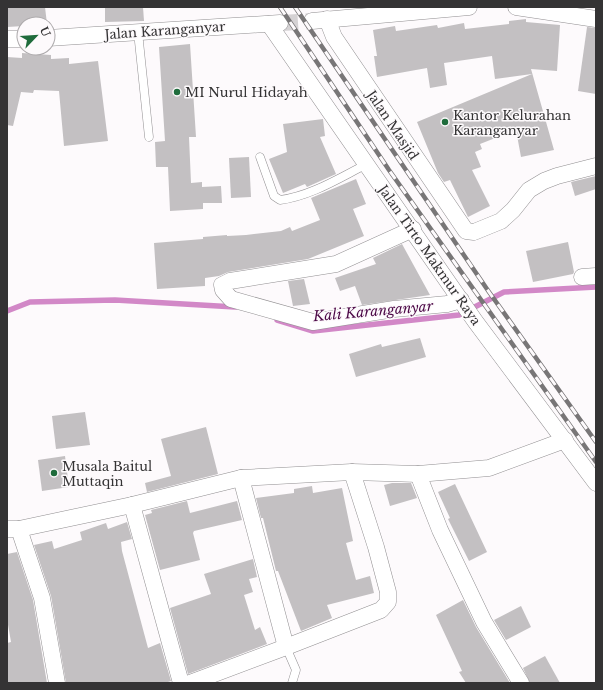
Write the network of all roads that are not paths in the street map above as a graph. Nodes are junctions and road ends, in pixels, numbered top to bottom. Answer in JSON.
{"nodes":[{"id":1,"x":469,"y":7,"type":"edge"},
{"id":2,"x":516,"y":7,"type":"edge"},
{"id":3,"x":370,"y":12,"type":"edge"},
{"id":4,"x":596,"y":19,"type":"edge"},
{"id":5,"x":275,"y":23,"type":"joint"},
{"id":6,"x":138,"y":32,"type":"junction"},
{"id":7,"x":56,"y":37,"type":"edge"},
{"id":8,"x":149,"y":137,"type":"dead end"},
{"id":9,"x":260,"y":157,"type":"dead end"},
{"id":10,"x":367,"y":164,"type":"junction"},
{"id":11,"x":596,"y":166,"type":"edge"},
{"id":12,"x":412,"y":229,"type":"junction"},
{"id":13,"x":463,"y":302,"type":"junction"},
{"id":14,"x":566,"y":440,"type":"junction"},
{"id":15,"x":352,"y":472,"type":"junction"},
{"id":16,"x":418,"y":474,"type":"junction"},
{"id":17,"x":241,"y":478,"type":"junction"},
{"id":18,"x":596,"y":483,"type":"edge"},
{"id":19,"x":132,"y":505,"type":"junction"},
{"id":20,"x":13,"y":529,"type":"edge"},
{"id":21,"x":286,"y":647,"type":"junction"},
{"id":22,"x":58,"y":683,"type":"edge"},
{"id":23,"x":180,"y":683,"type":"edge"},
{"id":24,"x":190,"y":683,"type":"edge"},
{"id":25,"x":292,"y":683,"type":"edge"},
{"id":26,"x":521,"y":683,"type":"edge"}],
"edges":[{"from":1,"to":3,"type":"street"},
{"from":2,"to":4,"type":"street"},
{"from":3,"to":11,"type":"street","name":"Jalan Masjid"},
{"from":5,"to":6,"type":"street","name":"Jalan Karanganyar"},
{"from":5,"to":10,"type":"street","name":"Jalan Tirto Makmur Raya"},
{"from":6,"to":7,"type":"street","name":"Jalan Karanganyar"},
{"from":6,"to":8,"type":"lane"},
{"from":9,"to":10,"type":"lane"},
{"from":10,"to":12,"type":"street","name":"Jalan Tirto Makmur Raya"},
{"from":12,"to":13,"type":"street","name":"Jalan Tirto Makmur Raya"},
{"from":12,"to":13,"type":"street"},
{"from":13,"to":14,"type":"street","name":"Jalan Tirto Makmur Raya"},
{"from":14,"to":16,"type":"street"},
{"from":14,"to":18,"type":"street","name":"Jalan Tirto Makmur Raya"},
{"from":15,"to":16,"type":"street"},
{"from":15,"to":17,"type":"street"},
{"from":15,"to":21,"type":"street"},
{"from":16,"to":26,"type":"street"},
{"from":17,"to":19,"type":"street"},
{"from":17,"to":21,"type":"street"},
{"from":19,"to":20,"type":"street"},
{"from":19,"to":23,"type":"street"},
{"from":20,"to":22,"type":"street"},
{"from":21,"to":24,"type":"street"},
{"from":21,"to":25,"type":"lane"}]}
